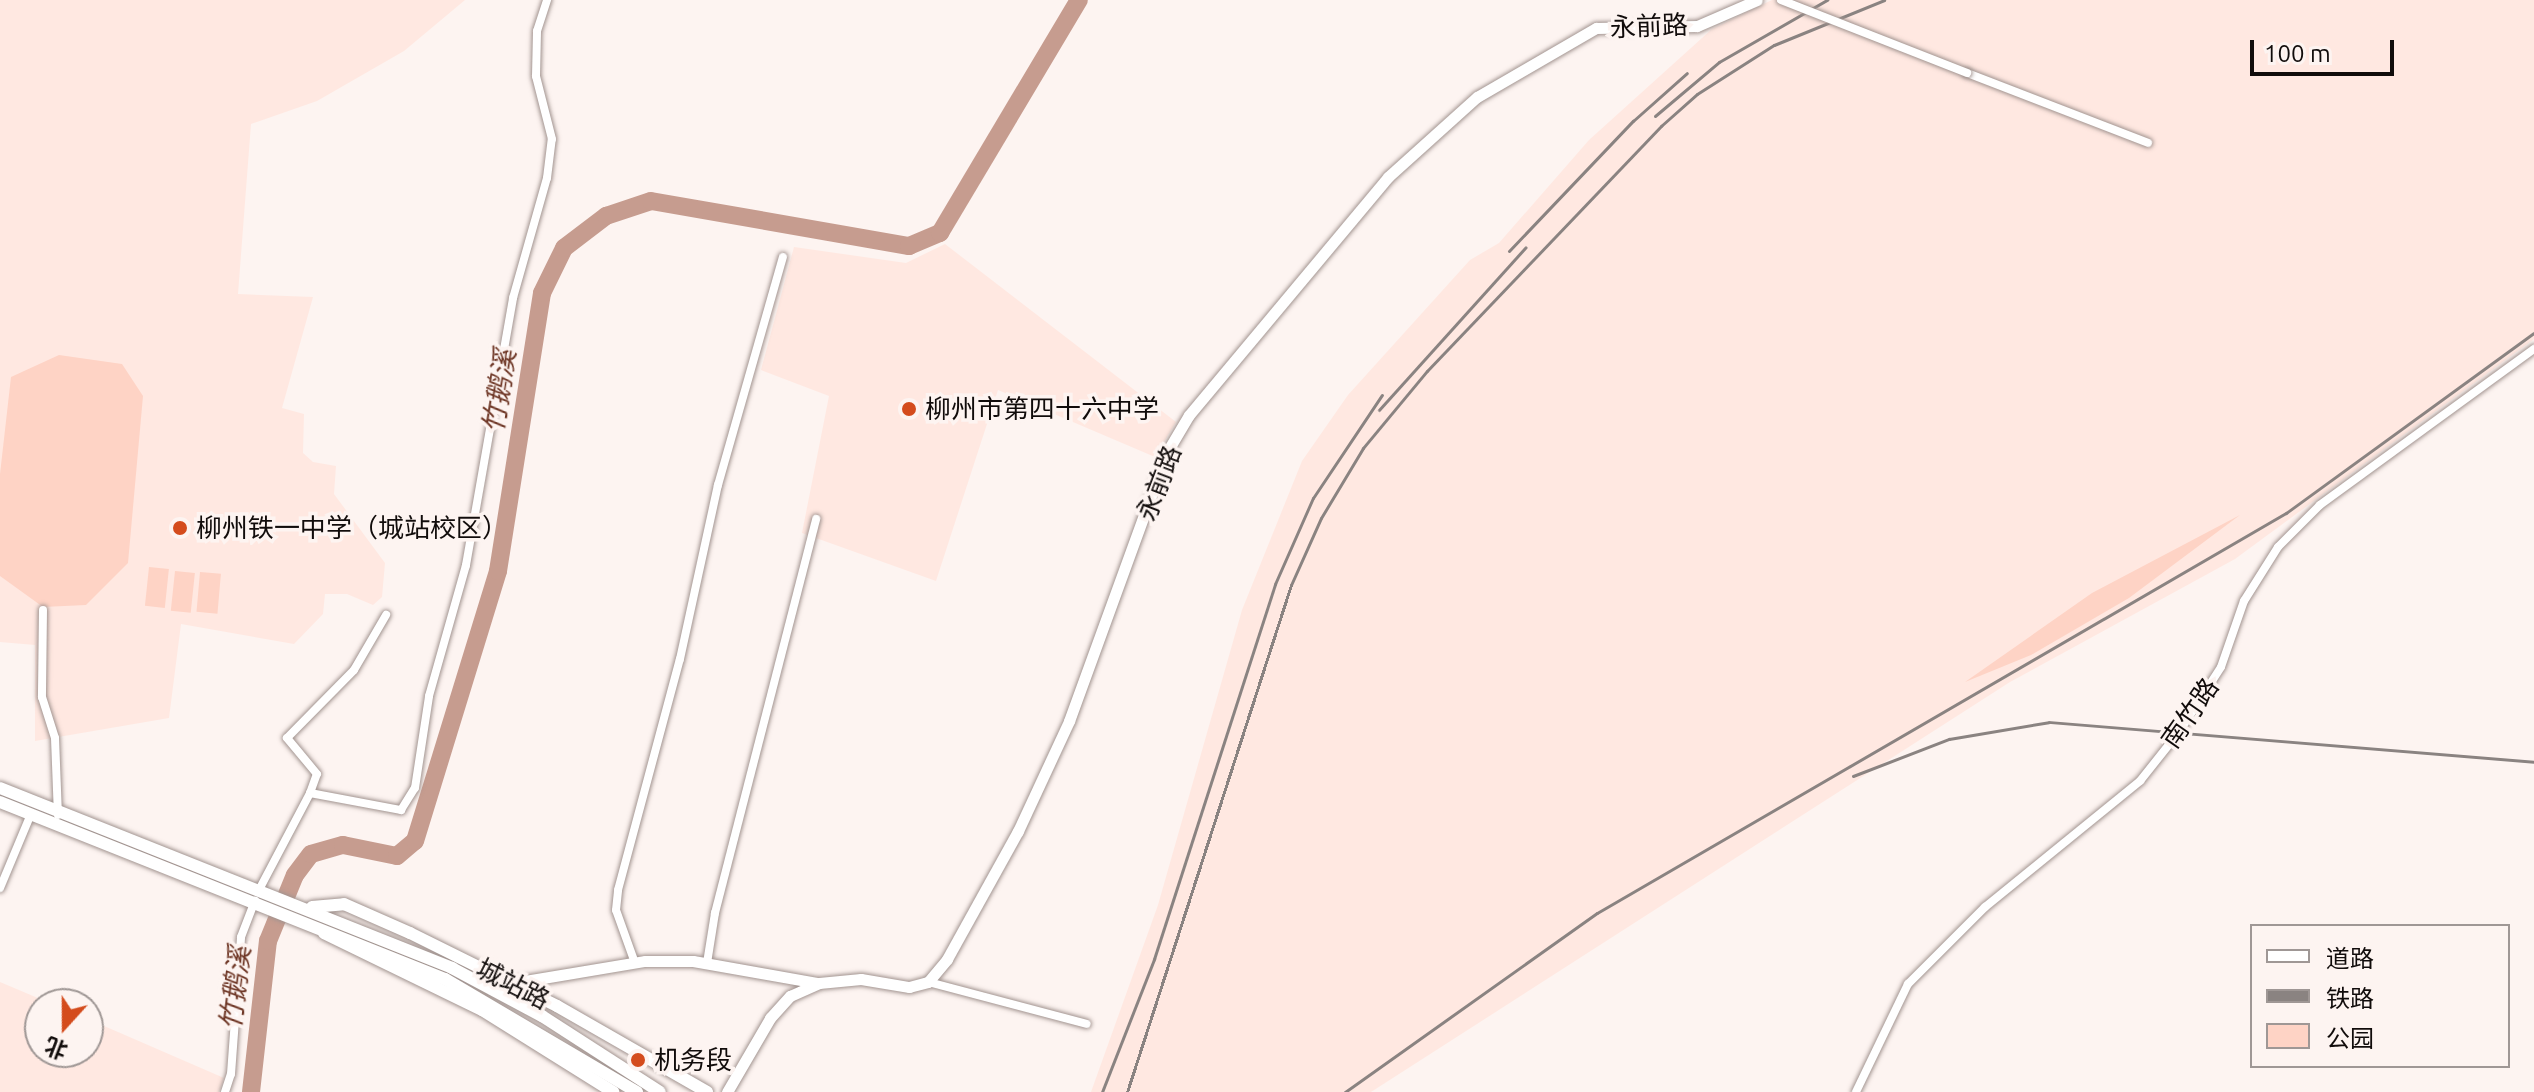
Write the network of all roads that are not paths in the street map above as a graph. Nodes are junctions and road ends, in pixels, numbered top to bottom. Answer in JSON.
{"nodes":[{"id":1,"x":547,"y":0,"type":"edge"},
{"id":2,"x":1757,"y":0,"type":"edge"},
{"id":3,"x":1781,"y":0,"type":"edge"},
{"id":4,"x":2148,"y":143,"type":"dead end"},
{"id":5,"x":783,"y":257,"type":"dead end"},
{"id":6,"x":2534,"y":349,"type":"edge"},
{"id":7,"x":816,"y":519,"type":"dead end"},
{"id":8,"x":43,"y":610,"type":"dead end"},
{"id":9,"x":386,"y":615,"type":"dead end"},
{"id":10,"x":0,"y":788,"type":"edge"},
{"id":11,"x":310,"y":793,"type":"junction"},
{"id":12,"x":0,"y":802,"type":"edge"},
{"id":13,"x":31,"y":814,"type":"junction"},
{"id":14,"x":58,"y":817,"type":"junction"},
{"id":15,"x":0,"y":888,"type":"edge"},
{"id":16,"x":261,"y":896,"type":"junction"},
{"id":17,"x":305,"y":912,"type":"junction"},
{"id":18,"x":635,"y":963,"type":"junction"},
{"id":19,"x":707,"y":963,"type":"junction"},
{"id":20,"x":928,"y":982,"type":"junction"},
{"id":21,"x":513,"y":983,"type":"junction"},
{"id":22,"x":819,"y":983,"type":"junction"},
{"id":23,"x":1087,"y":1024,"type":"dead end"},
{"id":24,"x":225,"y":1092,"type":"edge"},
{"id":25,"x":613,"y":1092,"type":"edge"},
{"id":26,"x":637,"y":1092,"type":"edge"},
{"id":27,"x":660,"y":1092,"type":"edge"},
{"id":28,"x":707,"y":1092,"type":"edge"},
{"id":29,"x":727,"y":1092,"type":"edge"},
{"id":30,"x":1856,"y":1092,"type":"edge"}],
"edges":[{"from":1,"to":11,"type":"street"},
{"from":2,"to":20,"type":"street","name":"永前路"},
{"from":3,"to":4,"type":"street","bridge":true},
{"from":5,"to":18,"type":"street"},
{"from":6,"to":30,"type":"street","name":"南竹路"},
{"from":7,"to":19,"type":"street"},
{"from":8,"to":14,"type":"street"},
{"from":9,"to":11,"type":"street"},
{"from":10,"to":14,"type":"main road","name":"城站路"},
{"from":11,"to":16,"type":"street"},
{"from":12,"to":13,"type":"main road","name":"城站路"},
{"from":13,"to":14,"type":"main road","name":"城站路"},
{"from":13,"to":15,"type":"street"},
{"from":14,"to":16,"type":"main road","name":"城站路"},
{"from":16,"to":17,"type":"main road","name":"城站路"},
{"from":16,"to":24,"type":"street"},
{"from":17,"to":21,"type":"main road","name":"城站路"},
{"from":17,"to":25,"type":"main road","name":"城站路"},
{"from":17,"to":26,"type":"main road","name":"城站路"},
{"from":17,"to":27,"type":"main road","name":"城站路"},
{"from":18,"to":19,"type":"street"},
{"from":18,"to":21,"type":"street"},
{"from":19,"to":22,"type":"street"},
{"from":20,"to":22,"type":"street"},
{"from":20,"to":23,"type":"street"},
{"from":21,"to":28,"type":"main road","name":"城站路"},
{"from":22,"to":29,"type":"street"}]}
